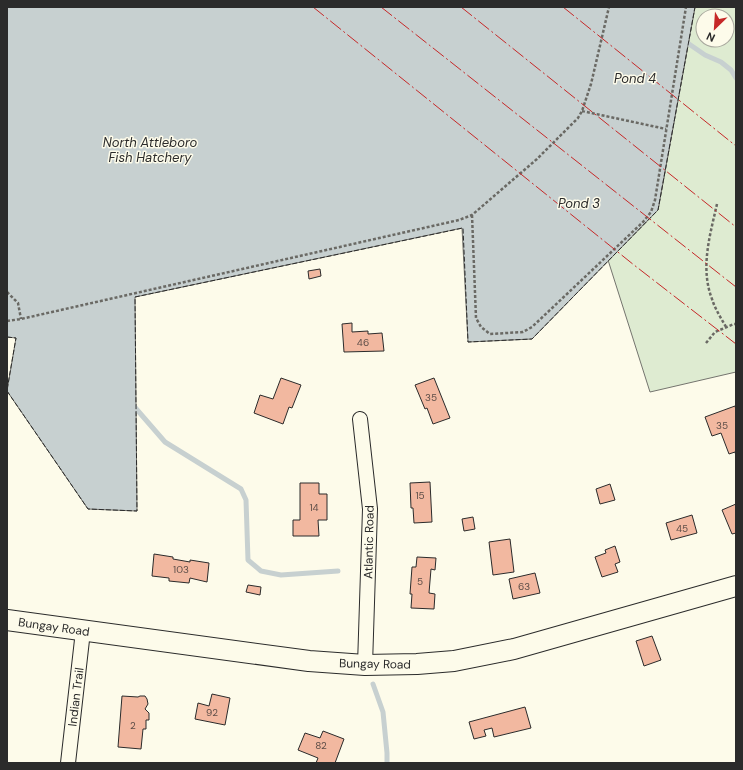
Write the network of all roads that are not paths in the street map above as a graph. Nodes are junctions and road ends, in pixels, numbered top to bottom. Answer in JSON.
{"nodes":[{"id":1,"x":360,"y":419,"type":"dead end"},
{"id":2,"x":736,"y":586,"type":"edge"},
{"id":3,"x":7,"y":620,"type":"edge"},
{"id":4,"x":83,"y":631,"type":"junction"},
{"id":5,"x":365,"y":665,"type":"junction"},
{"id":6,"x":68,"y":763,"type":"edge"}],
"edges":[{"from":1,"to":5,"type":"street","name":"Atlantic Road"},
{"from":2,"to":5,"type":"street","name":"Bungay Road"},
{"from":3,"to":4,"type":"street","name":"Bungay Road"},
{"from":4,"to":5,"type":"street","name":"Bungay Road"},
{"from":4,"to":6,"type":"street","name":"Indian Trail"}]}
